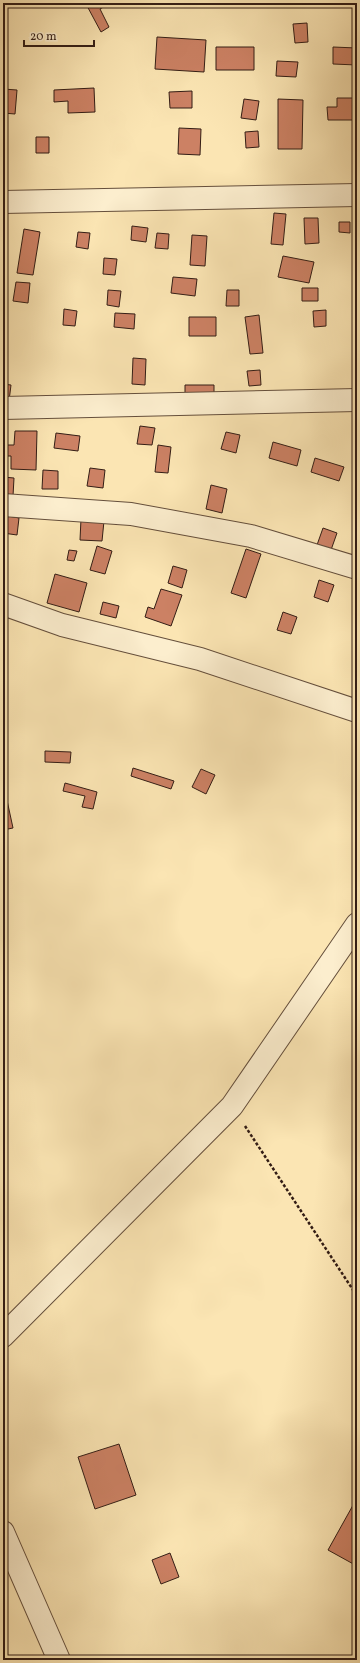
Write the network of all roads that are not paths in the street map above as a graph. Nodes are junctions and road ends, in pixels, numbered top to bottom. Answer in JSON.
{"nodes":[{"id":1,"x":357,"y":195,"type":"edge"},
{"id":2,"x":3,"y":202,"type":"edge"},
{"id":3,"x":357,"y":400,"type":"edge"},
{"id":4,"x":3,"y":408,"type":"edge"},
{"id":5,"x":3,"y":505,"type":"edge"},
{"id":6,"x":357,"y":568,"type":"edge"},
{"id":7,"x":3,"y":604,"type":"edge"},
{"id":8,"x":357,"y":711,"type":"edge"},
{"id":9,"x":357,"y":924,"type":"edge"},
{"id":10,"x":3,"y":1336,"type":"edge"},
{"id":11,"x":3,"y":1532,"type":"edge"},
{"id":12,"x":59,"y":1660,"type":"edge"}],
"edges":[{"from":1,"to":2,"type":"street"},
{"from":3,"to":4,"type":"street"},
{"from":5,"to":6,"type":"street"},
{"from":7,"to":8,"type":"street"},
{"from":9,"to":10,"type":"street"},
{"from":11,"to":12,"type":"street"}]}
